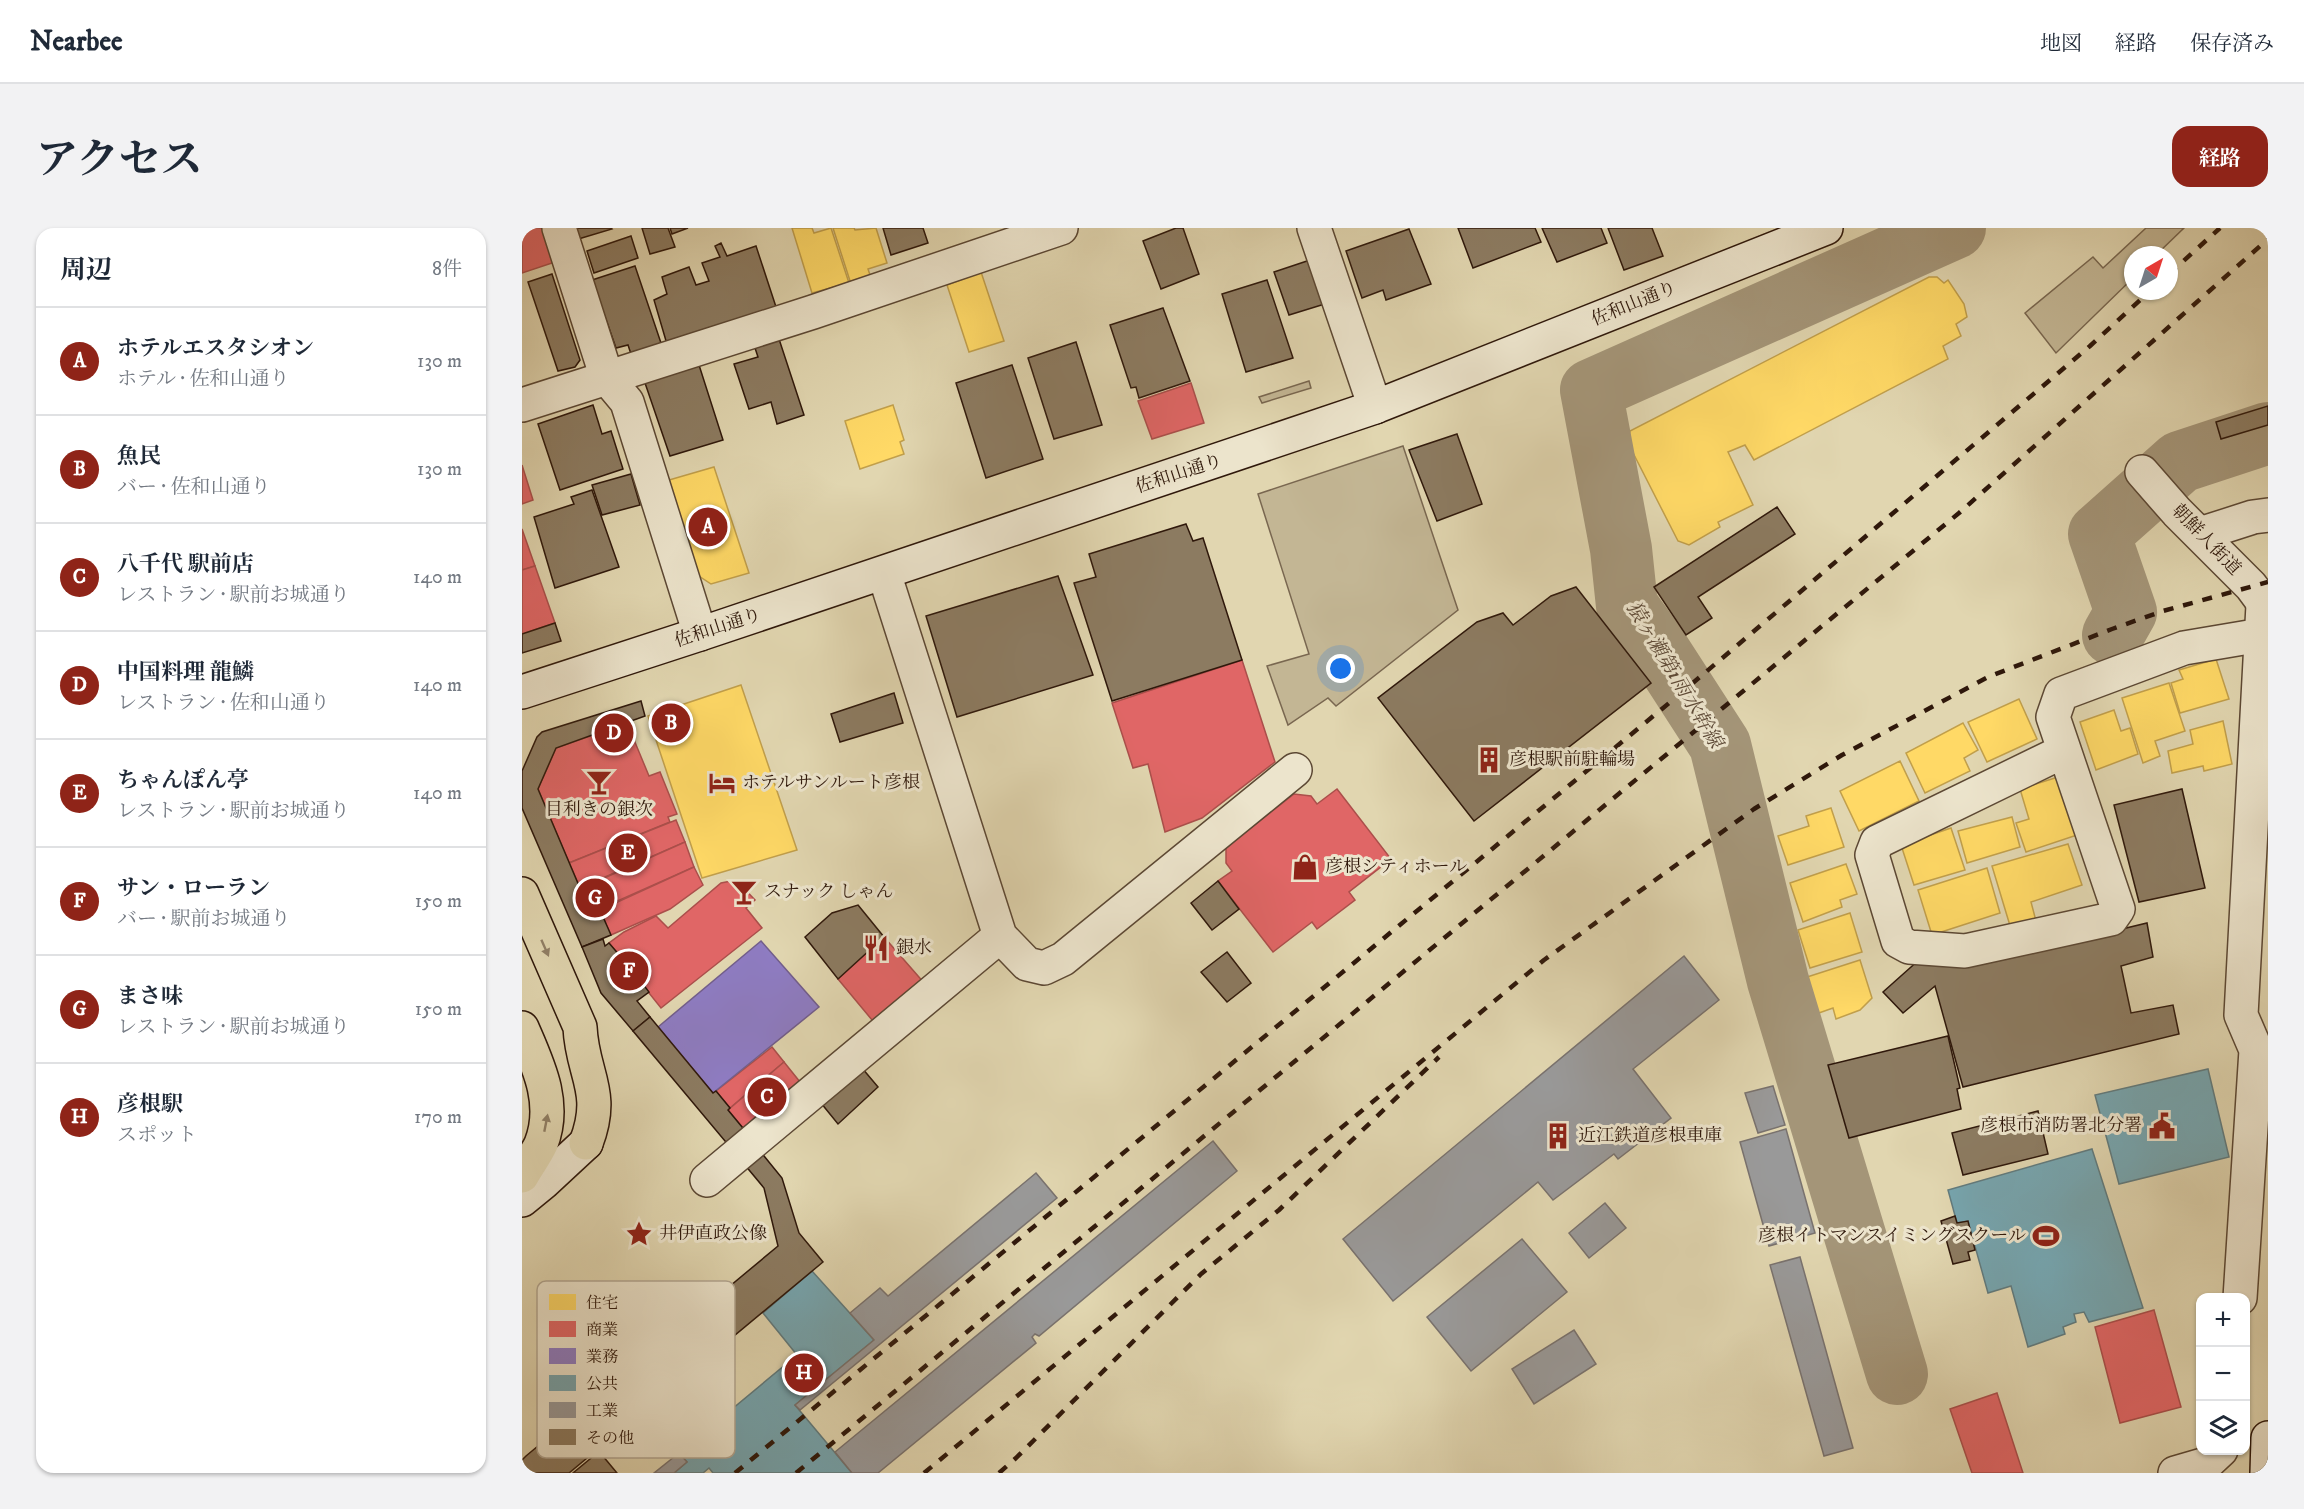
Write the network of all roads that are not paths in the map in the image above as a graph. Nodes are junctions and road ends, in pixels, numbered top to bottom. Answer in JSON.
{"nodes":[{"id":1,"x":559,"y":228,"type":"edge"},
{"id":2,"x":1061,"y":228,"type":"edge"},
{"id":3,"x":1314,"y":228,"type":"edge"},
{"id":4,"x":1826,"y":228,"type":"edge"},
{"id":5,"x":607,"y":378,"type":"junction"},
{"id":6,"x":522,"y":405,"type":"edge"},
{"id":7,"x":1375,"y":407,"type":"junction"},
{"id":8,"x":2144,"y":474,"type":"dead end"},
{"id":9,"x":2268,"y":515,"type":"edge"},
{"id":10,"x":2188,"y":523,"type":"junction"},
{"id":11,"x":884,"y":573,"type":"junction"},
{"id":12,"x":2264,"y":616,"type":"edge"},
{"id":13,"x":700,"y":634,"type":"junction"},
{"id":14,"x":522,"y":692,"type":"edge"},
{"id":15,"x":2064,"y":751,"type":"junction"},
{"id":16,"x":1295,"y":770,"type":"dead end"},
{"id":17,"x":522,"y":894,"type":"edge"},
{"id":18,"x":1000,"y":936,"type":"junction"},
{"id":19,"x":522,"y":1028,"type":"edge"},
{"id":20,"x":586,"y":1143,"type":"joint"},
{"id":21,"x":522,"y":1176,"type":"edge"},
{"id":22,"x":707,"y":1180,"type":"dead end"},
{"id":23,"x":522,"y":1200,"type":"edge"},
{"id":24,"x":2240,"y":1293,"type":"edge"},
{"id":25,"x":2268,"y":1438,"type":"edge"},
{"id":26,"x":2216,"y":1455,"type":"edge"},
{"id":27,"x":2175,"y":1473,"type":"edge"},
{"id":28,"x":2267,"y":1473,"type":"edge"}],
"edges":[{"from":1,"to":5,"type":"street"},
{"from":2,"to":5,"type":"street"},
{"from":3,"to":7,"type":"street"},
{"from":4,"to":7,"type":"street","name":"佐和山通り"},
{"from":5,"to":6,"type":"street"},
{"from":5,"to":13,"type":"street"},
{"from":7,"to":11,"type":"street","name":"佐和山通り"},
{"from":8,"to":10,"type":"street","name":"朝鮮人街道"},
{"from":9,"to":10,"type":"street"},
{"from":10,"to":12,"type":"street","name":"朝鮮人街道"},
{"from":11,"to":13,"type":"street","name":"佐和山通り"},
{"from":11,"to":18,"type":"street"},
{"from":12,"to":15,"type":"street"},
{"from":12,"to":24,"type":"street"},
{"from":13,"to":14,"type":"street","name":"佐和山通り"},
{"from":15,"to":15,"type":"street"},
{"from":16,"to":18,"type":"street"},
{"from":17,"to":20,"type":"main road","one_way":true},
{"from":18,"to":22,"type":"street"},
{"from":21,"to":19,"type":"main road","one_way":true},
{"from":20,"to":23,"type":"street"},
{"from":25,"to":28,"type":"street"},
{"from":26,"to":27,"type":"street"}]}
